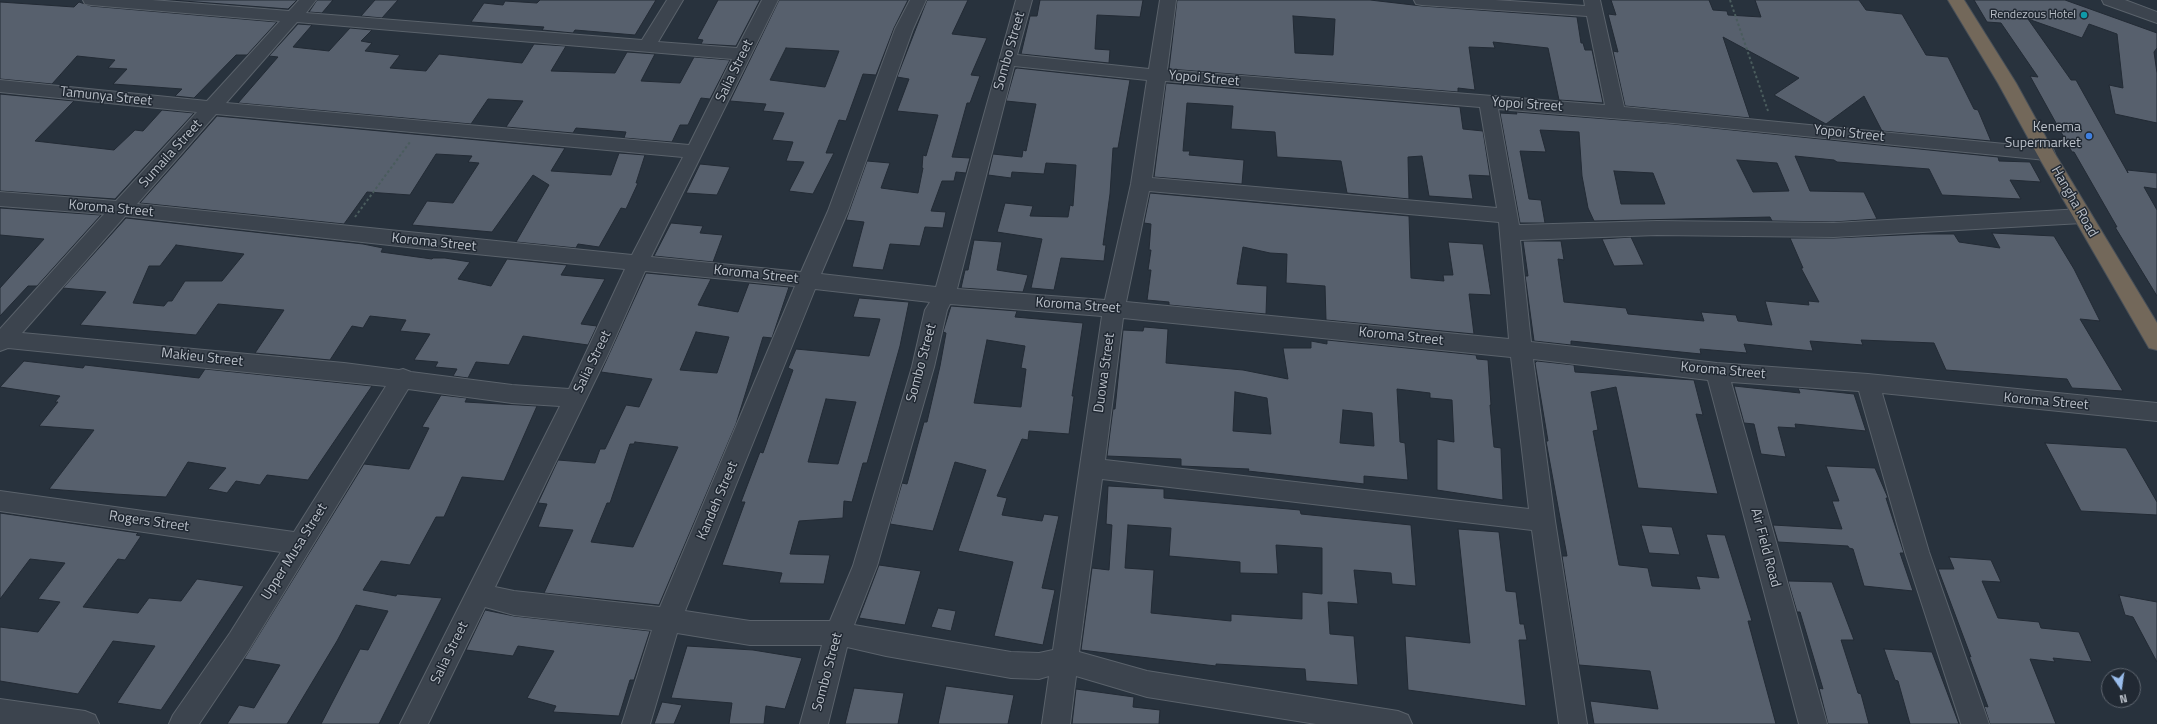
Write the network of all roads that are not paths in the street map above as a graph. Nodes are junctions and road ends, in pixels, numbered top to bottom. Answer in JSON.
{"nodes":[{"id":1,"x":91,"y":0,"type":"edge"},
{"id":2,"x":308,"y":0,"type":"edge"},
{"id":3,"x":675,"y":0,"type":"edge"},
{"id":4,"x":770,"y":0,"type":"edge"},
{"id":5,"x":918,"y":0,"type":"edge"},
{"id":6,"x":1024,"y":0,"type":"edge"},
{"id":7,"x":1168,"y":0,"type":"edge"},
{"id":8,"x":1422,"y":0,"type":"edge"},
{"id":9,"x":1956,"y":0,"type":"edge"},
{"id":10,"x":2110,"y":0,"type":"edge"},
{"id":11,"x":1594,"y":6,"type":"edge"},
{"id":12,"x":293,"y":17,"type":"junction"},
{"id":13,"x":2157,"y":18,"type":"edge"},
{"id":14,"x":647,"y":46,"type":"junction"},
{"id":15,"x":743,"y":54,"type":"junction"},
{"id":16,"x":1007,"y":60,"type":"junction"},
{"id":17,"x":1156,"y":75,"type":"junction"},
{"id":18,"x":0,"y":86,"type":"edge"},
{"id":19,"x":1488,"y":102,"type":"junction"},
{"id":20,"x":212,"y":108,"type":"junction"},
{"id":21,"x":1616,"y":112,"type":"junction"},
{"id":22,"x":695,"y":152,"type":"junction"},
{"id":23,"x":2046,"y":154,"type":"junction"},
{"id":24,"x":1141,"y":184,"type":"junction"},
{"id":25,"x":0,"y":199,"type":"edge"},
{"id":26,"x":122,"y":209,"type":"junction"},
{"id":27,"x":2082,"y":216,"type":"junction"},
{"id":28,"x":1509,"y":225,"type":"junction"},
{"id":29,"x":638,"y":263,"type":"junction"},
{"id":30,"x":808,"y":280,"type":"junction"},
{"id":31,"x":944,"y":296,"type":"junction"},
{"id":32,"x":1114,"y":309,"type":"junction"},
{"id":33,"x":1,"y":340,"type":"edge"},
{"id":34,"x":2157,"y":342,"type":"edge"},
{"id":35,"x":1521,"y":349,"type":"junction"},
{"id":36,"x":1717,"y":372,"type":"junction"},
{"id":37,"x":403,"y":378,"type":"junction"},
{"id":38,"x":1868,"y":383,"type":"junction"},
{"id":39,"x":575,"y":398,"type":"junction"},
{"id":40,"x":2157,"y":412,"type":"edge"},
{"id":41,"x":1092,"y":468,"type":"junction"},
{"id":42,"x":0,"y":501,"type":"edge"},
{"id":43,"x":1542,"y":521,"type":"junction"},
{"id":44,"x":299,"y":544,"type":"junction"},
{"id":45,"x":479,"y":594,"type":"junction"},
{"id":46,"x":668,"y":620,"type":"junction"},
{"id":47,"x":838,"y":633,"type":"junction"},
{"id":48,"x":1063,"y":660,"type":"junction"},
{"id":49,"x":0,"y":712,"type":"edge"},
{"id":50,"x":85,"y":724,"type":"edge"},
{"id":51,"x":183,"y":724,"type":"edge"},
{"id":52,"x":414,"y":724,"type":"edge"},
{"id":53,"x":636,"y":724,"type":"edge"},
{"id":54,"x":814,"y":724,"type":"edge"},
{"id":55,"x":1056,"y":724,"type":"edge"},
{"id":56,"x":1398,"y":724,"type":"edge"},
{"id":57,"x":1574,"y":724,"type":"edge"},
{"id":58,"x":1813,"y":724,"type":"edge"},
{"id":59,"x":1975,"y":724,"type":"edge"}],
"edges":[{"from":1,"to":12,"type":"street"},
{"from":2,"to":12,"type":"street","name":"Sumaila Street"},
{"from":3,"to":14,"type":"street"},
{"from":4,"to":15,"type":"street","name":"Salia Street"},
{"from":5,"to":30,"type":"street","name":"Kandeh Street"},
{"from":6,"to":16,"type":"street","name":"Sombo Street"},
{"from":7,"to":17,"type":"street","name":"Duowa Street"},
{"from":8,"to":11,"type":"street"},
{"from":9,"to":23,"type":"highway","name":"Hangha Road"},
{"from":10,"to":13,"type":"street"},
{"from":11,"to":21,"type":"street"},
{"from":12,"to":14,"type":"street"},
{"from":12,"to":20,"type":"street","name":"Sumaila Street"},
{"from":14,"to":15,"type":"street"},
{"from":15,"to":22,"type":"street","name":"Salia Street"},
{"from":16,"to":17,"type":"street","name":"Yopoi Street"},
{"from":16,"to":31,"type":"street","name":"Sombo Street"},
{"from":17,"to":19,"type":"street","name":"Yopoi Street"},
{"from":17,"to":24,"type":"street","name":"Duowa Street"},
{"from":18,"to":20,"type":"street","name":"Tamunya Street"},
{"from":19,"to":21,"type":"street","name":"Yopoi Street"},
{"from":19,"to":28,"type":"street"},
{"from":20,"to":22,"type":"street","name":"Tamunya Street"},
{"from":20,"to":26,"type":"street","name":"Sumaila Street"},
{"from":21,"to":23,"type":"street","name":"Yopoi Street"},
{"from":22,"to":29,"type":"street","name":"Salia Street"},
{"from":23,"to":27,"type":"highway","name":"Hangha Road"},
{"from":24,"to":28,"type":"street"},
{"from":24,"to":32,"type":"street","name":"Duowa Street"},
{"from":25,"to":26,"type":"street","name":"Koroma Street"},
{"from":26,"to":29,"type":"street","name":"Koroma Street"},
{"from":26,"to":33,"type":"street","name":"Sumaila Street"},
{"from":27,"to":28,"type":"street"},
{"from":27,"to":34,"type":"highway","name":"Hangha Road"},
{"from":28,"to":35,"type":"street"},
{"from":29,"to":30,"type":"street","name":"Koroma Street"},
{"from":29,"to":39,"type":"street","name":"Salia Street"},
{"from":30,"to":31,"type":"street","name":"Koroma Street"},
{"from":30,"to":46,"type":"street","name":"Kandeh Street"},
{"from":31,"to":32,"type":"street","name":"Koroma Street"},
{"from":31,"to":47,"type":"street","name":"Sombo Street"},
{"from":32,"to":35,"type":"street","name":"Koroma Street"},
{"from":32,"to":41,"type":"street","name":"Duowa Street"},
{"from":33,"to":37,"type":"street","name":"Makieu Street"},
{"from":35,"to":36,"type":"street","name":"Koroma Street"},
{"from":35,"to":43,"type":"street"},
{"from":36,"to":38,"type":"street","name":"Koroma Street"},
{"from":36,"to":58,"type":"street","name":"Air Field Road"},
{"from":37,"to":39,"type":"street","name":"Makieu Street"},
{"from":37,"to":44,"type":"street","name":"Upper Musa Street"},
{"from":38,"to":40,"type":"street","name":"Koroma Street"},
{"from":38,"to":59,"type":"street"},
{"from":39,"to":45,"type":"street","name":"Salia Street"},
{"from":41,"to":43,"type":"street"},
{"from":41,"to":48,"type":"street","name":"Duowa Street"},
{"from":42,"to":44,"type":"street","name":"Rogers Street"},
{"from":43,"to":57,"type":"street"},
{"from":44,"to":51,"type":"street","name":"Upper Musa Street"},
{"from":45,"to":46,"type":"street"},
{"from":45,"to":52,"type":"street","name":"Salia Street"},
{"from":46,"to":47,"type":"street"},
{"from":46,"to":53,"type":"street","name":"Kandeh Street"},
{"from":47,"to":48,"type":"street"},
{"from":47,"to":54,"type":"street","name":"Sombo Street"},
{"from":48,"to":55,"type":"street","name":"Duowa Street"},
{"from":48,"to":56,"type":"street"},
{"from":49,"to":50,"type":"street"}]}
